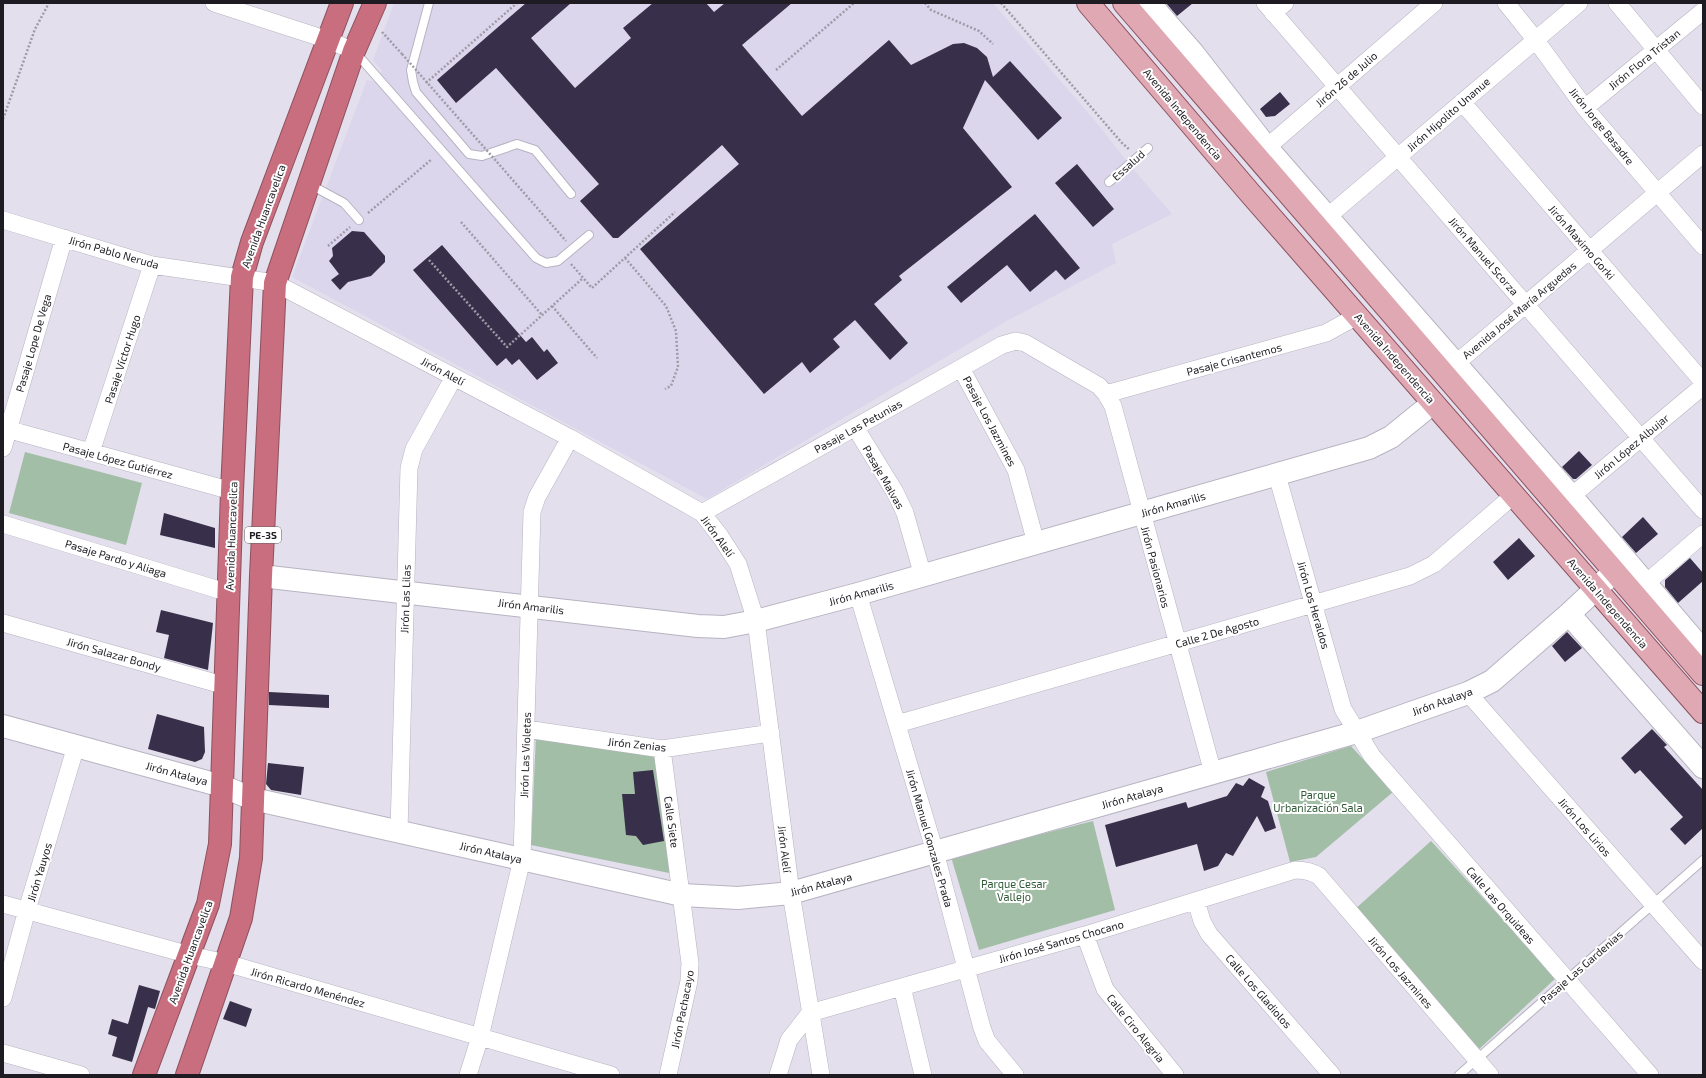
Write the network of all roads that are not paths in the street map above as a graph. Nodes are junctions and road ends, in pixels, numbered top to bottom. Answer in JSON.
{"nodes":[{"id":1,"x":214,"y":3,"type":"edge"},
{"id":2,"x":342,"y":3,"type":"edge"},
{"id":3,"x":429,"y":3,"type":"edge"},
{"id":4,"x":1088,"y":3,"type":"edge"},
{"id":5,"x":1434,"y":3,"type":"edge"},
{"id":6,"x":1506,"y":3,"type":"edge"},
{"id":7,"x":1579,"y":3,"type":"edge"},
{"id":8,"x":1617,"y":3,"type":"edge"},
{"id":9,"x":1137,"y":6,"type":"edge"},
{"id":10,"x":1274,"y":6,"type":"edge"},
{"id":11,"x":372,"y":10,"type":"edge"},
{"id":12,"x":1703,"y":11,"type":"edge"},
{"id":13,"x":1112,"y":31,"type":"junction"},
{"id":14,"x":1535,"y":39,"type":"junction"},
{"id":15,"x":328,"y":40,"type":"junction"},
{"id":16,"x":1656,"y":50,"type":"junction"},
{"id":17,"x":354,"y":51,"type":"junction"},
{"id":18,"x":1337,"y":87,"type":"junction"},
{"id":19,"x":1462,"y":102,"type":"junction"},
{"id":20,"x":1703,"y":106,"type":"edge"},
{"id":21,"x":1585,"y":108,"type":"junction"},
{"id":22,"x":1148,"y":148,"type":"dead end"},
{"id":23,"x":1262,"y":152,"type":"junction"},
{"id":24,"x":285,"y":154,"type":"junction"},
{"id":25,"x":1703,"y":154,"type":"edge"},
{"id":26,"x":1398,"y":157,"type":"junction"},
{"id":27,"x":311,"y":175,"type":"junction"},
{"id":28,"x":1109,"y":182,"type":"dead end"},
{"id":29,"x":1658,"y":192,"type":"junction"},
{"id":30,"x":571,"y":194,"type":"dead end"},
{"id":31,"x":3,"y":220,"type":"edge"},
{"id":32,"x":359,"y":220,"type":"road end"},
{"id":33,"x":1322,"y":221,"type":"junction"},
{"id":34,"x":589,"y":235,"type":"dead end"},
{"id":35,"x":64,"y":238,"type":"junction"},
{"id":36,"x":1703,"y":246,"type":"edge"},
{"id":37,"x":1590,"y":251,"type":"junction"},
{"id":38,"x":152,"y":264,"type":"junction"},
{"id":39,"x":242,"y":277,"type":"junction"},
{"id":40,"x":275,"y":283,"type":"junction"},
{"id":41,"x":1526,"y":305,"type":"junction"},
{"id":42,"x":1358,"y":316,"type":"junction"},
{"id":43,"x":1016,"y":341,"type":"joint"},
{"id":44,"x":961,"y":368,"type":"junction"},
{"id":45,"x":1450,"y":369,"type":"junction"},
{"id":46,"x":454,"y":377,"type":"junction"},
{"id":47,"x":1703,"y":382,"type":"edge"},
{"id":48,"x":1703,"y":386,"type":"edge"},
{"id":49,"x":1106,"y":394,"type":"junction"},
{"id":50,"x":1434,"y":403,"type":"junction"},
{"id":51,"x":854,"y":427,"type":"junction"},
{"id":52,"x":6,"y":429,"type":"edge"},
{"id":53,"x":570,"y":438,"type":"junction"},
{"id":54,"x":1641,"y":438,"type":"junction"},
{"id":55,"x":3,"y":448,"type":"edge"},
{"id":56,"x":91,"y":452,"type":"junction"},
{"id":57,"x":1277,"y":475,"type":"junction"},
{"id":58,"x":232,"y":491,"type":"junction"},
{"id":59,"x":1514,"y":495,"type":"junction"},
{"id":60,"x":1565,"y":501,"type":"junction"},
{"id":61,"x":1703,"y":510,"type":"edge"},
{"id":62,"x":702,"y":513,"type":"junction"},
{"id":63,"x":1141,"y":514,"type":"junction"},
{"id":64,"x":3,"y":524,"type":"edge"},
{"id":65,"x":1703,"y":534,"type":"edge"},
{"id":66,"x":1036,"y":543,"type":"junction"},
{"id":67,"x":1614,"y":572,"type":"junction"},
{"id":68,"x":261,"y":576,"type":"junction"},
{"id":69,"x":923,"y":576,"type":"junction"},
{"id":70,"x":1595,"y":589,"type":"junction"},
{"id":71,"x":1639,"y":589,"type":"junction"},
{"id":72,"x":406,"y":592,"type":"junction"},
{"id":73,"x":229,"y":593,"type":"junction"},
{"id":74,"x":858,"y":594,"type":"junction"},
{"id":75,"x":1313,"y":604,"type":"junction"},
{"id":76,"x":530,"y":606,"type":"junction"},
{"id":77,"x":1569,"y":614,"type":"junction"},
{"id":78,"x":756,"y":621,"type":"junction"},
{"id":79,"x":3,"y":623,"type":"edge"},
{"id":80,"x":1177,"y":644,"type":"junction"},
{"id":81,"x":1703,"y":651,"type":"edge"},
{"id":82,"x":1703,"y":674,"type":"edge"},
{"id":83,"x":226,"y":686,"type":"junction"},
{"id":84,"x":1468,"y":693,"type":"junction"},
{"id":85,"x":1703,"y":712,"type":"edge"},
{"id":86,"x":897,"y":724,"type":"junction"},
{"id":87,"x":3,"y":726,"type":"edge"},
{"id":88,"x":526,"y":729,"type":"junction"},
{"id":89,"x":1356,"y":732,"type":"junction"},
{"id":90,"x":771,"y":733,"type":"junction"},
{"id":91,"x":76,"y":746,"type":"junction"},
{"id":92,"x":662,"y":749,"type":"junction"},
{"id":93,"x":1703,"y":768,"type":"edge"},
{"id":94,"x":1213,"y":773,"type":"junction"},
{"id":95,"x":222,"y":786,"type":"junction"},
{"id":96,"x":253,"y":799,"type":"junction"},
{"id":97,"x":399,"y":831,"type":"junction"},
{"id":98,"x":935,"y":852,"type":"junction"},
{"id":99,"x":522,"y":859,"type":"junction"},
{"id":100,"x":1703,"y":860,"type":"edge"},
{"id":101,"x":1312,"y":872,"type":"joint"},
{"id":102,"x":791,"y":893,"type":"junction"},
{"id":103,"x":682,"y":895,"type":"junction"},
{"id":104,"x":1196,"y":901,"type":"junction"},
{"id":105,"x":3,"y":904,"type":"edge"},
{"id":106,"x":1652,"y":904,"type":"junction"},
{"id":107,"x":27,"y":910,"type":"junction"},
{"id":108,"x":1085,"y":934,"type":"junction"},
{"id":109,"x":190,"y":955,"type":"junction"},
{"id":110,"x":1703,"y":961,"type":"edge"},
{"id":111,"x":226,"y":963,"type":"junction"},
{"id":112,"x":967,"y":968,"type":"junction"},
{"id":113,"x":1567,"y":979,"type":"junction"},
{"id":114,"x":902,"y":987,"type":"junction"},
{"id":115,"x":3,"y":998,"type":"edge"},
{"id":116,"x":810,"y":1013,"type":"junction"},
{"id":117,"x":480,"y":1037,"type":"junction"},
{"id":118,"x":3,"y":1053,"type":"edge"},
{"id":119,"x":1476,"y":1060,"type":"junction"},
{"id":120,"x":80,"y":1075,"type":"edge"},
{"id":121,"x":144,"y":1075,"type":"edge"},
{"id":122,"x":187,"y":1075,"type":"edge"},
{"id":123,"x":468,"y":1075,"type":"edge"},
{"id":124,"x":611,"y":1075,"type":"edge"},
{"id":125,"x":668,"y":1075,"type":"edge"},
{"id":126,"x":778,"y":1075,"type":"edge"},
{"id":127,"x":821,"y":1075,"type":"edge"},
{"id":128,"x":923,"y":1075,"type":"edge"},
{"id":129,"x":1015,"y":1075,"type":"edge"},
{"id":130,"x":1175,"y":1075,"type":"edge"},
{"id":131,"x":1332,"y":1075,"type":"edge"},
{"id":132,"x":1458,"y":1075,"type":"edge"},
{"id":133,"x":1490,"y":1075,"type":"edge"},
{"id":134,"x":1650,"y":1075,"type":"edge"}],
"edges":[{"from":1,"to":15,"type":"street"},
{"from":2,"to":15,"type":"highway","name":"Avenida Huancavelica","number":"PE-3S"},
{"from":3,"to":30,"type":"lane"},
{"from":4,"to":13,"type":"main road","name":"Avenida Independencia"},
{"from":5,"to":18,"type":"street","name":"Jirón 26 de Julio"},
{"from":6,"to":14,"type":"street","name":"Jirón Jorge Basadre"},
{"from":7,"to":14,"type":"street","name":"Jirón Hipolito Unanue"},
{"from":8,"to":16,"type":"street"},
{"from":9,"to":13,"type":"street"},
{"from":9,"to":23,"type":"main road"},
{"from":10,"to":18,"type":"street","name":"Jirón Manuel Scorza"},
{"from":11,"to":17,"type":"highway","number":"PE-3S"},
{"from":12,"to":16,"type":"street","name":"Jirón Flora Tristan"},
{"from":13,"to":42,"type":"main road","name":"Avenida Independencia"},
{"from":14,"to":19,"type":"street","name":"Jirón Hipolito Unanue"},
{"from":14,"to":21,"type":"street","name":"Jirón Jorge Basadre"},
{"from":15,"to":17,"type":"street"},
{"from":15,"to":24,"type":"highway","name":"Avenida Huancavelica","number":"PE-3S"},
{"from":16,"to":20,"type":"street"},
{"from":16,"to":21,"type":"street","name":"Jirón Flora Tristan"},
{"from":17,"to":27,"type":"highway","number":"PE-3S"},
{"from":17,"to":34,"type":"lane"},
{"from":18,"to":23,"type":"street","name":"Jirón 26 de Julio"},
{"from":18,"to":26,"type":"street","name":"Jirón Manuel Scorza"},
{"from":19,"to":26,"type":"street","name":"Jirón Hipolito Unanue"},
{"from":19,"to":37,"type":"street","name":"Jirón Maximo Gorki"},
{"from":21,"to":29,"type":"street","name":"Jirón Jorge Basadre"},
{"from":22,"to":28,"type":"lane","name":"Essalud"},
{"from":23,"to":33,"type":"main road"},
{"from":24,"to":27,"type":"highway"},
{"from":24,"to":39,"type":"highway","name":"Avenida Huancavelica","number":"PE-3S"},
{"from":25,"to":29,"type":"street","name":"Avenida José María Arguedas"},
{"from":26,"to":33,"type":"street","name":"Jirón Hipolito Unanue"},
{"from":26,"to":41,"type":"street","name":"Jirón Manuel Scorza"},
{"from":27,"to":32,"type":"lane"},
{"from":27,"to":40,"type":"highway","number":"PE-3S"},
{"from":29,"to":36,"type":"street","name":"Jirón Jorge Basadre"},
{"from":29,"to":37,"type":"street","name":"Avenida José María Arguedas"},
{"from":31,"to":35,"type":"street","name":"Jirón Pablo Neruda"},
{"from":33,"to":45,"type":"main road"},
{"from":35,"to":38,"type":"street","name":"Jirón Pablo Neruda"},
{"from":35,"to":52,"type":"street","name":"Pasaje Lope De Vega"},
{"from":37,"to":41,"type":"street","name":"Avenida José María Arguedas"},
{"from":37,"to":47,"type":"street","name":"Jirón Maximo Gorki"},
{"from":38,"to":39,"type":"street","name":"Jirón Pablo Neruda"},
{"from":38,"to":56,"type":"street","name":"Pasaje Víctor Hugo"},
{"from":39,"to":40,"type":"street","name":"Jirón Pablo Neruda"},
{"from":39,"to":58,"type":"highway","name":"Avenida Huancavelica","number":"PE-3S"},
{"from":40,"to":46,"type":"street","name":"Jirón Alelí"},
{"from":40,"to":68,"type":"highway","number":"PE-3S"},
{"from":41,"to":45,"type":"street","name":"Avenida José María Arguedas"},
{"from":41,"to":54,"type":"street","name":"Jirón Manuel Scorza"},
{"from":42,"to":49,"type":"street","name":"Pasaje Crisantemos"},
{"from":42,"to":50,"type":"main road","name":"Avenida Independencia"},
{"from":43,"to":44,"type":"street","name":"Pasaje Las Petunias"},
{"from":43,"to":49,"type":"street","name":"Jirón Pasionarios"},
{"from":44,"to":51,"type":"street","name":"Pasaje Las Petunias"},
{"from":44,"to":66,"type":"street","name":"Pasaje Los Jazmines"},
{"from":45,"to":60,"type":"main road"},
{"from":46,"to":53,"type":"street","name":"Jirón Alelí"},
{"from":46,"to":72,"type":"street","name":"Jirón Las Lilas"},
{"from":48,"to":54,"type":"street","name":"Jirón López Albujar"},
{"from":49,"to":63,"type":"street","name":"Jirón Pasionarios"},
{"from":50,"to":57,"type":"street","name":"Jirón Amarilis"},
{"from":50,"to":59,"type":"main road","name":"Avenida Independencia"},
{"from":51,"to":62,"type":"street","name":"Pasaje Las Petunias"},
{"from":51,"to":69,"type":"street","name":"Pasaje Malvas"},
{"from":52,"to":55,"type":"street","name":"Pasaje Lope De Vega"},
{"from":52,"to":56,"type":"street","name":"Pasaje López Gutiérrez"},
{"from":53,"to":62,"type":"street","name":"Jirón Alelí"},
{"from":53,"to":76,"type":"street","name":"Jirón Las Violetas"},
{"from":54,"to":60,"type":"street","name":"Jirón López Albujar"},
{"from":54,"to":61,"type":"street","name":"Jirón Manuel Scorza"},
{"from":56,"to":58,"type":"street","name":"Pasaje López Gutiérrez"},
{"from":57,"to":63,"type":"street","name":"Jirón Amarilis"},
{"from":57,"to":75,"type":"street","name":"Jirón Los Heraldos"},
{"from":58,"to":73,"type":"highway","name":"Avenida Huancavelica","number":"PE-3S"},
{"from":59,"to":70,"type":"main road","name":"Avenida Independencia"},
{"from":59,"to":75,"type":"street","name":"Calle 2 De Agosto"},
{"from":60,"to":67,"type":"main road"},
{"from":60,"to":71,"type":"street"},
{"from":62,"to":78,"type":"street","name":"Jirón Alelí"},
{"from":63,"to":66,"type":"street","name":"Jirón Amarilis"},
{"from":63,"to":80,"type":"street","name":"Jirón Pasionarios"},
{"from":64,"to":73,"type":"street","name":"Pasaje Pardo y Aliaga"},
{"from":65,"to":71,"type":"street"},
{"from":66,"to":69,"type":"street","name":"Jirón Amarilis"},
{"from":67,"to":70,"type":"street","name":"Jirón Atalaya"},
{"from":67,"to":71,"type":"main road"},
{"from":68,"to":72,"type":"street","name":"Jirón Amarilis"},
{"from":68,"to":96,"type":"highway","number":"PE-3S"},
{"from":69,"to":74,"type":"street","name":"Jirón Amarilis"},
{"from":70,"to":77,"type":"street","name":"Jirón Atalaya"},
{"from":70,"to":85,"type":"main road","name":"Avenida Independencia"},
{"from":71,"to":81,"type":"street"},
{"from":71,"to":82,"type":"main road"},
{"from":72,"to":76,"type":"street","name":"Jirón Amarilis"},
{"from":72,"to":97,"type":"street","name":"Jirón Las Lilas"},
{"from":73,"to":83,"type":"highway","name":"Avenida Huancavelica","number":"PE-3S"},
{"from":74,"to":78,"type":"street","name":"Jirón Amarilis"},
{"from":74,"to":86,"type":"street","name":"Jirón Manuel Gonzales Prada"},
{"from":75,"to":80,"type":"street","name":"Calle 2 De Agosto"},
{"from":75,"to":89,"type":"street","name":"Jirón Los Heraldos"},
{"from":76,"to":78,"type":"street","name":"Jirón Amarilis"},
{"from":76,"to":88,"type":"street","name":"Jirón Las Violetas"},
{"from":77,"to":84,"type":"street","name":"Jirón Atalaya"},
{"from":77,"to":93,"type":"street"},
{"from":78,"to":90,"type":"street","name":"Jirón Alelí"},
{"from":79,"to":83,"type":"street","name":"Jirón Salazar Bondy"},
{"from":80,"to":86,"type":"street","name":"Calle 2 De Agosto"},
{"from":80,"to":94,"type":"street","name":"Jirón Pasionarios"},
{"from":83,"to":95,"type":"highway","name":"Avenida Huancavelica","number":"PE-3S"},
{"from":84,"to":89,"type":"street","name":"Jirón Atalaya"},
{"from":84,"to":106,"type":"street","name":"Jirón Los Lirios"},
{"from":86,"to":98,"type":"street","name":"Jirón Manuel Gonzales Prada"},
{"from":87,"to":91,"type":"street","name":"Jirón Atalaya"},
{"from":88,"to":92,"type":"street","name":"Jirón Zenias"},
{"from":88,"to":99,"type":"street","name":"Jirón Las Violetas"},
{"from":89,"to":94,"type":"street","name":"Jirón Atalaya"},
{"from":89,"to":113,"type":"street","name":"Calle Las Orquideas"},
{"from":90,"to":92,"type":"street","name":"Jirón Zenias"},
{"from":90,"to":102,"type":"street","name":"Jirón Alelí"},
{"from":91,"to":95,"type":"street","name":"Jirón Atalaya"},
{"from":91,"to":107,"type":"street","name":"Jirón Yauyos"},
{"from":92,"to":103,"type":"street","name":"Calle Siete"},
{"from":94,"to":98,"type":"street","name":"Jirón Atalaya"},
{"from":95,"to":96,"type":"street","name":"Jirón Atalaya"},
{"from":95,"to":109,"type":"highway","name":"Avenida Huancavelica","number":"PE-3S"},
{"from":96,"to":97,"type":"street","name":"Jirón Atalaya"},
{"from":96,"to":111,"type":"highway","number":"PE-3S"},
{"from":97,"to":99,"type":"street","name":"Jirón Atalaya"},
{"from":98,"to":102,"type":"street","name":"Jirón Atalaya"},
{"from":98,"to":112,"type":"street","name":"Jirón Manuel Gonzales Prada"},
{"from":99,"to":103,"type":"street","name":"Jirón Atalaya"},
{"from":99,"to":117,"type":"street","name":"Jirón Las Violetas"},
{"from":100,"to":106,"type":"lane","name":"Pasaje Las Gardenias"},
{"from":101,"to":104,"type":"street","name":"Jirón José Santos Chocano"},
{"from":101,"to":119,"type":"street","name":"Jirón Los Jazmines"},
{"from":102,"to":103,"type":"street","name":"Jirón Atalaya"},
{"from":102,"to":116,"type":"street","name":"Jirón Alelí"},
{"from":103,"to":125,"type":"street","name":"Jirón Pachacayo"},
{"from":104,"to":108,"type":"street","name":"Jirón José Santos Chocano"},
{"from":104,"to":131,"type":"street","name":"Calle Los Gladiolos"},
{"from":105,"to":107,"type":"street","name":"Jirón Ricardo Menéndez"},
{"from":106,"to":110,"type":"street","name":"Jirón Los Lirios"},
{"from":106,"to":113,"type":"lane","name":"Pasaje Las Gardenias"},
{"from":107,"to":109,"type":"street","name":"Jirón Ricardo Menéndez"},
{"from":107,"to":115,"type":"street","name":"Jirón Yauyos"},
{"from":108,"to":112,"type":"street","name":"Jirón José Santos Chocano"},
{"from":108,"to":130,"type":"street","name":"Calle Ciro Alegria"},
{"from":109,"to":111,"type":"street","name":"Jirón Ricardo Menéndez"},
{"from":109,"to":121,"type":"highway","name":"Avenida Huancavelica","number":"PE-3S"},
{"from":111,"to":117,"type":"street","name":"Jirón Ricardo Menéndez"},
{"from":111,"to":122,"type":"highway","number":"PE-3S"},
{"from":112,"to":114,"type":"street","name":"Jirón José Santos Chocano"},
{"from":112,"to":129,"type":"street","name":"Jirón Manuel Gonzales Prada"},
{"from":113,"to":119,"type":"lane","name":"Pasaje Las Gardenias"},
{"from":113,"to":134,"type":"street","name":"Calle Las Orquideas"},
{"from":114,"to":116,"type":"street","name":"Jirón José Santos Chocano"},
{"from":114,"to":128,"type":"street"},
{"from":116,"to":126,"type":"street"},
{"from":116,"to":127,"type":"street","name":"Jirón Alelí"},
{"from":117,"to":123,"type":"street","name":"Jirón Las Violetas"},
{"from":117,"to":124,"type":"street","name":"Jirón Ricardo Menéndez"},
{"from":118,"to":120,"type":"street"},
{"from":119,"to":132,"type":"lane","name":"Pasaje Las Gardenias"},
{"from":119,"to":133,"type":"street","name":"Jirón Los Jazmines"}]}
